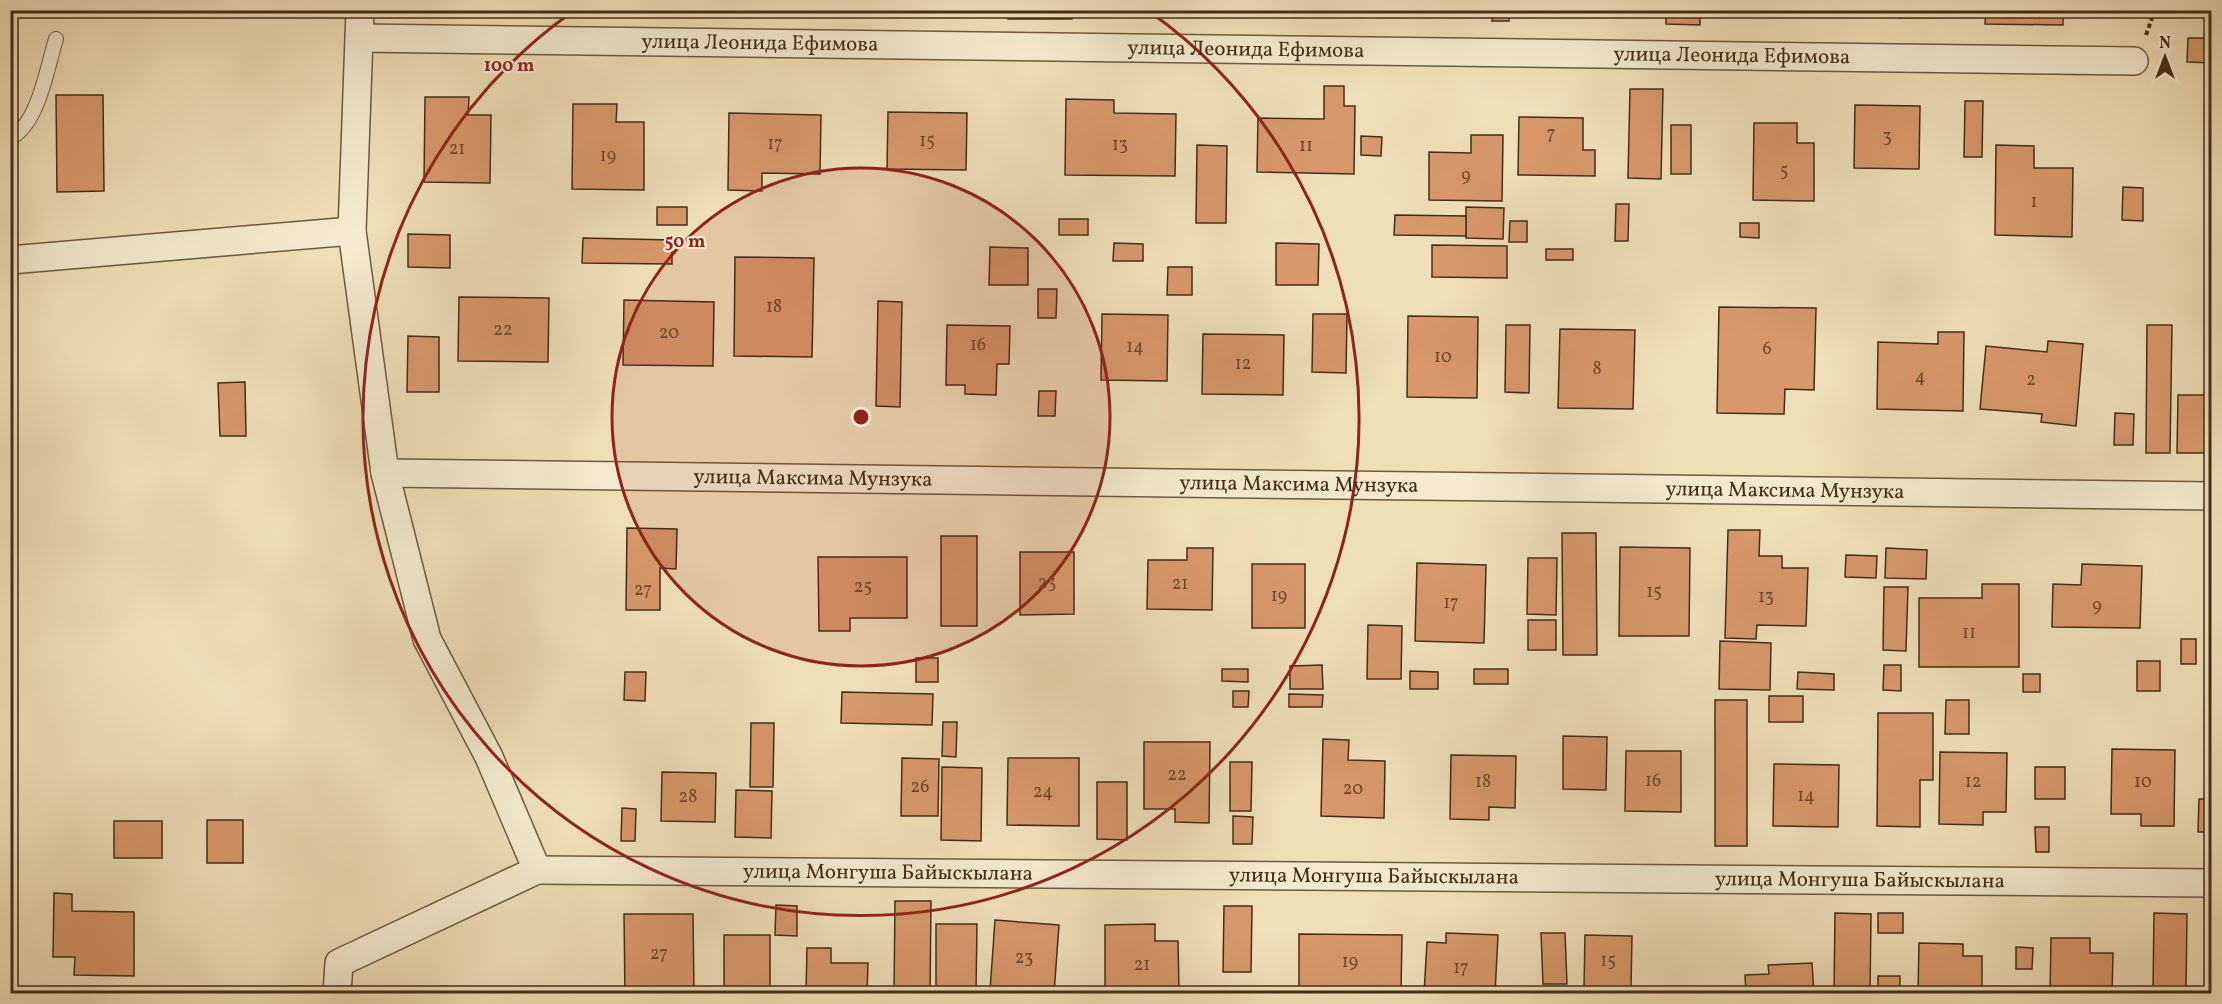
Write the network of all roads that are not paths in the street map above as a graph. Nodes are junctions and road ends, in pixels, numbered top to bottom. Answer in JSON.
{"nodes":[{"id":1,"x":360,"y":10,"type":"edge"},
{"id":2,"x":360,"y":38,"type":"junction"},
{"id":3,"x":56,"y":39,"type":"dead end"},
{"id":4,"x":2134,"y":61,"type":"dead end"},
{"id":5,"x":10,"y":138,"type":"edge"},
{"id":6,"x":352,"y":231,"type":"junction"},
{"id":7,"x":10,"y":260,"type":"edge"},
{"id":8,"x":385,"y":473,"type":"junction"},
{"id":9,"x":2211,"y":496,"type":"edge"},
{"id":10,"x":537,"y":870,"type":"junction"},
{"id":11,"x":2211,"y":883,"type":"edge"},
{"id":12,"x":337,"y":993,"type":"edge"}],
"edges":[{"from":1,"to":2,"type":"street"},
{"from":2,"to":4,"type":"street","name":"улица Леонида Ефимова"},
{"from":2,"to":6,"type":"street"},
{"from":3,"to":5,"type":"lane"},
{"from":6,"to":7,"type":"street"},
{"from":6,"to":8,"type":"street"},
{"from":8,"to":9,"type":"street","name":"улица Максима Мунзука"},
{"from":8,"to":10,"type":"street"},
{"from":10,"to":11,"type":"street","name":"улица Монгуша Байыскылана"},
{"from":10,"to":12,"type":"street"}]}
